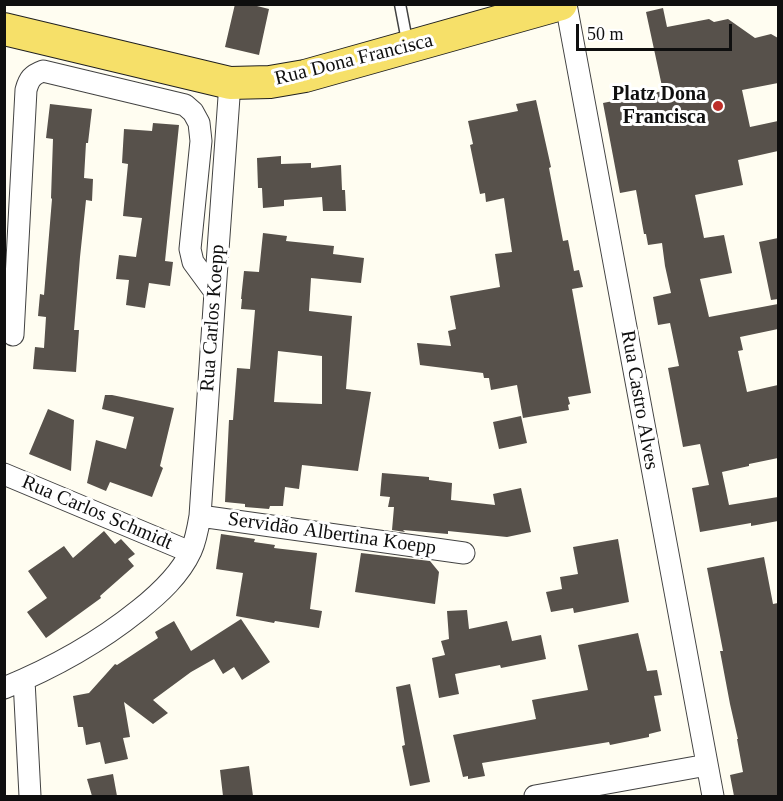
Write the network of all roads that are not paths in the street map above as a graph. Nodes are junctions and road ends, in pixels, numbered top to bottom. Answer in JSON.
{"nodes":[{"id":1,"x":400,"y":4,"type":"edge"},
{"id":2,"x":564,"y":4,"type":"edge"},
{"id":3,"x":4,"y":29,"type":"edge"},
{"id":4,"x":408,"y":47,"type":"junction"},
{"id":5,"x":230,"y":83,"type":"junction"},
{"id":6,"x":215,"y":292,"type":"junction"},
{"id":7,"x":13,"y":335,"type":"dead end"},
{"id":8,"x":4,"y":474,"type":"edge"},
{"id":9,"x":200,"y":516,"type":"junction"},
{"id":10,"x":190,"y":552,"type":"junction"},
{"id":11,"x":464,"y":553,"type":"dead end"},
{"id":12,"x":24,"y":680,"type":"junction"},
{"id":13,"x":4,"y":688,"type":"edge"},
{"id":14,"x":707,"y":765,"type":"junction"},
{"id":15,"x":30,"y":796,"type":"edge"},
{"id":16,"x":535,"y":796,"type":"edge"},
{"id":17,"x":712,"y":796,"type":"edge"}],
"edges":[{"from":1,"to":4,"type":"lane"},
{"from":2,"to":4,"type":"main road","name":"Rua Dona Francisca"},
{"from":2,"to":14,"type":"street","name":"Rua Castro Alves"},
{"from":3,"to":5,"type":"main road","name":"Rua Dona Francisca"},
{"from":4,"to":5,"type":"main road","name":"Rua Dona Francisca"},
{"from":5,"to":6,"type":"street","name":"Rua Carlos Koepp"},
{"from":6,"to":7,"type":"street"},
{"from":6,"to":9,"type":"street","name":"Rua Carlos Koepp"},
{"from":8,"to":10,"type":"street","name":"Rua Carlos Schmidt"},
{"from":9,"to":10,"type":"street","name":"Rua Carlos Koepp"},
{"from":9,"to":11,"type":"street","name":"Servidão Albertina Koepp"},
{"from":10,"to":12,"type":"street","name":"Rua Carlos Koepp"},
{"from":12,"to":13,"type":"street","name":"Rua Carlos Koepp"},
{"from":12,"to":15,"type":"street"},
{"from":14,"to":16,"type":"street"},
{"from":14,"to":17,"type":"street","name":"Rua Castro Alves"}]}
